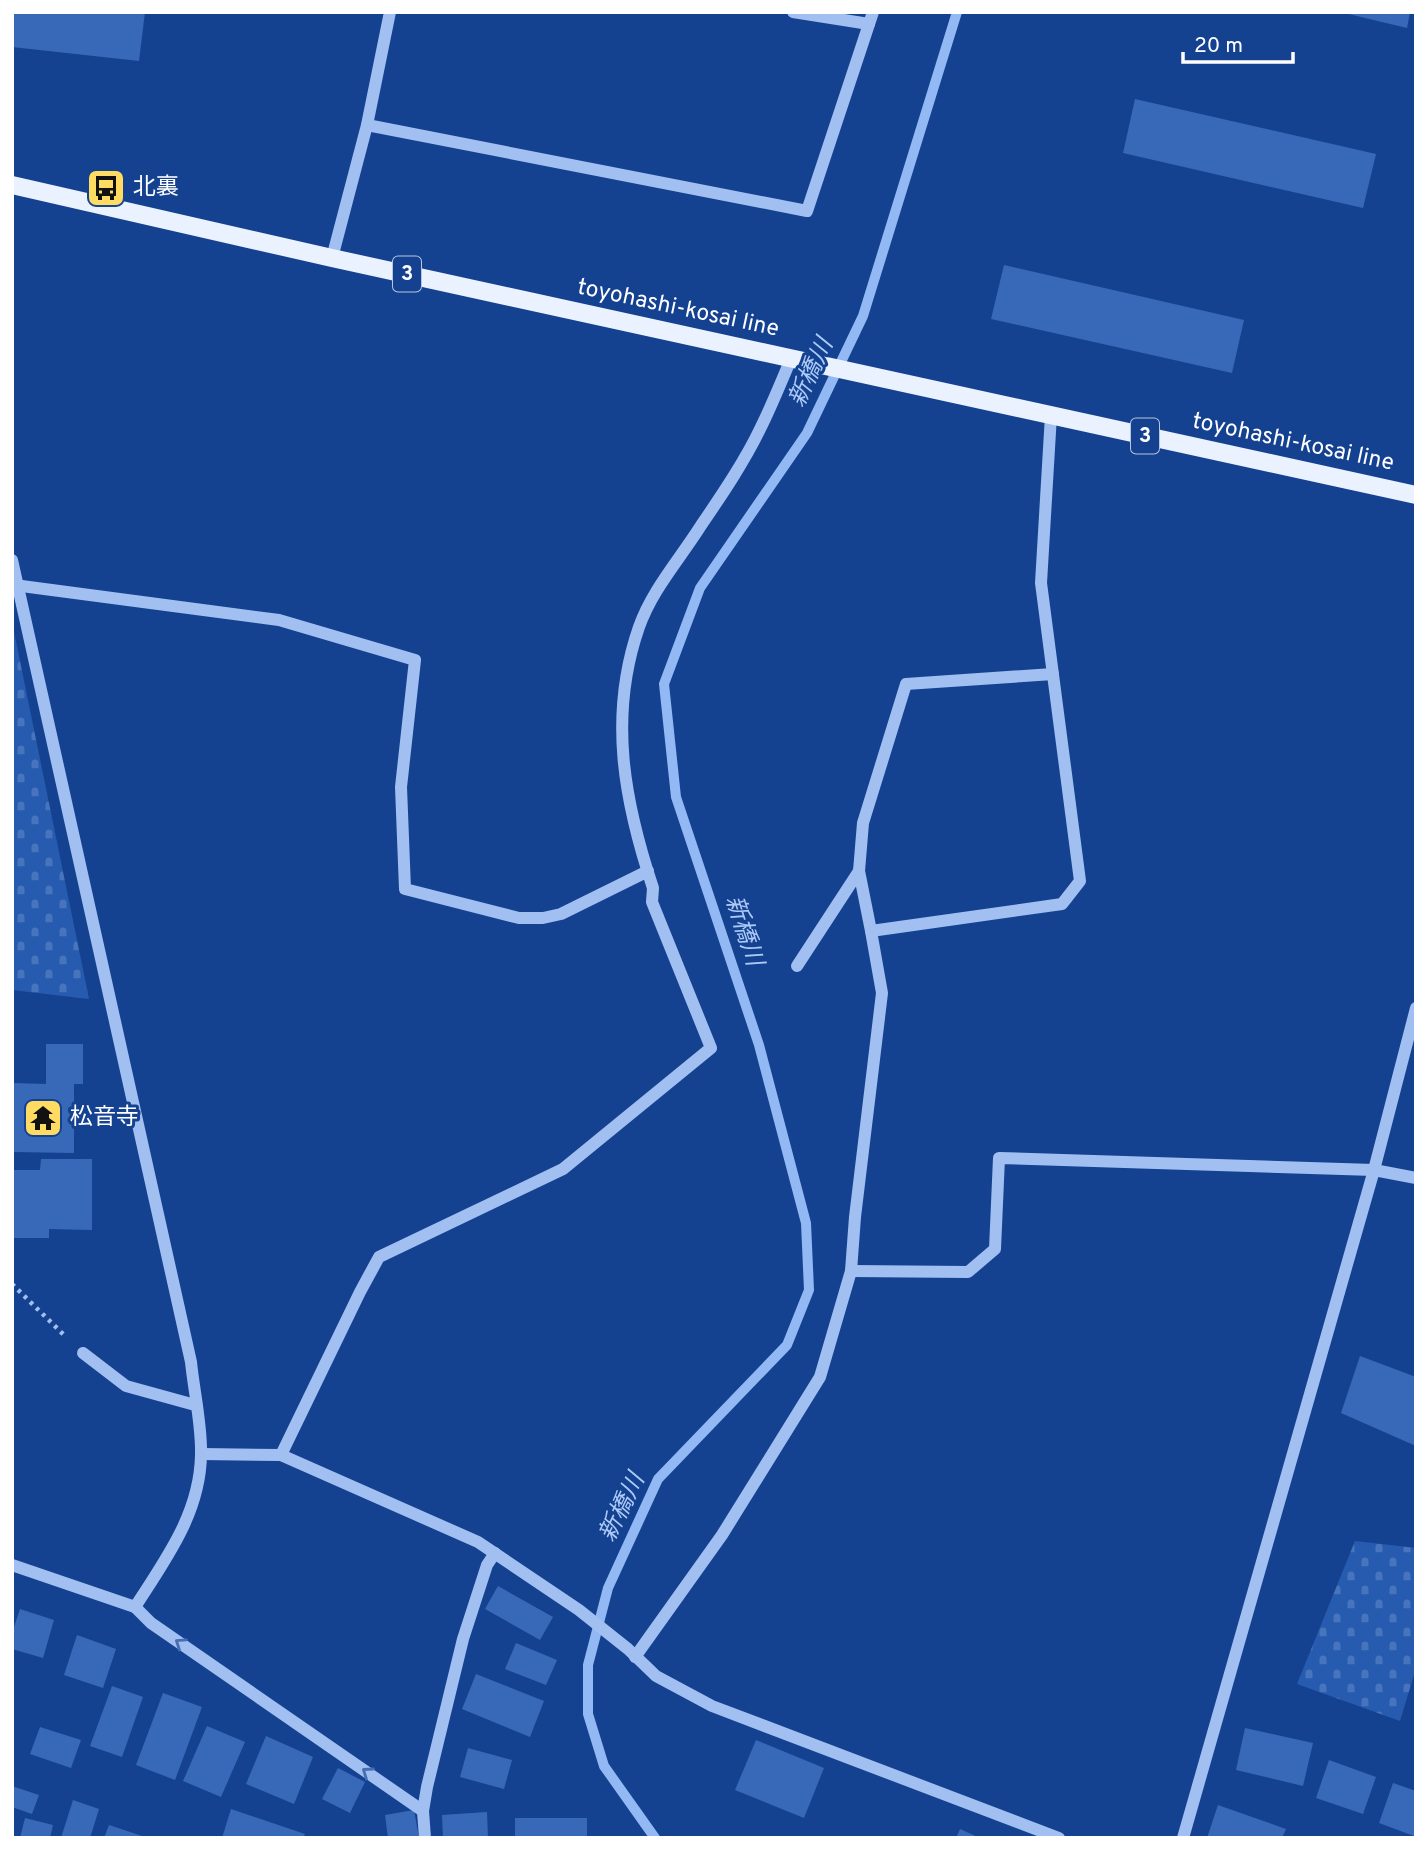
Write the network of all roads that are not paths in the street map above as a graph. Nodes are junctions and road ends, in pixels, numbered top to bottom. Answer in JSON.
{"nodes":[{"id":1,"x":390,"y":12,"type":"edge"},
{"id":2,"x":793,"y":12,"type":"edge"},
{"id":3,"x":871,"y":18,"type":"edge"},
{"id":4,"x":367,"y":125,"type":"junction"},
{"id":5,"x":12,"y":185,"type":"edge"},
{"id":6,"x":332,"y":258,"type":"junction"},
{"id":7,"x":796,"y":360,"type":"junction"},
{"id":8,"x":1051,"y":415,"type":"junction"},
{"id":9,"x":1416,"y":495,"type":"edge"},
{"id":10,"x":12,"y":561,"type":"edge"},
{"id":11,"x":15,"y":585,"type":"edge"},
{"id":12,"x":1054,"y":674,"type":"junction"},
{"id":13,"x":859,"y":871,"type":"junction"},
{"id":14,"x":648,"y":872,"type":"junction"},
{"id":15,"x":871,"y":931,"type":"junction"},
{"id":16,"x":797,"y":966,"type":"dead end"},
{"id":17,"x":1416,"y":1008,"type":"edge"},
{"id":18,"x":1374,"y":1170,"type":"junction"},
{"id":19,"x":1416,"y":1178,"type":"edge"},
{"id":20,"x":851,"y":1271,"type":"junction"},
{"id":21,"x":83,"y":1353,"type":"road end"},
{"id":22,"x":195,"y":1405,"type":"junction"},
{"id":23,"x":201,"y":1454,"type":"junction"},
{"id":24,"x":281,"y":1455,"type":"junction"},
{"id":25,"x":495,"y":1553,"type":"junction"},
{"id":26,"x":12,"y":1565,"type":"edge"},
{"id":27,"x":135,"y":1607,"type":"junction"},
{"id":28,"x":632,"y":1653,"type":"junction"},
{"id":29,"x":423,"y":1811,"type":"junction"},
{"id":30,"x":425,"y":1838,"type":"edge"},
{"id":31,"x":1059,"y":1838,"type":"edge"},
{"id":32,"x":1183,"y":1838,"type":"edge"}],
"edges":[{"from":1,"to":4,"type":"street"},
{"from":2,"to":3,"type":"street"},
{"from":3,"to":4,"type":"street"},
{"from":4,"to":6,"type":"street"},
{"from":5,"to":6,"type":"main road","name":"toyohashi-kosai line","number":"3"},
{"from":6,"to":7,"type":"main road","name":"toyohashi-kosai line","number":"3"},
{"from":7,"to":8,"type":"main road","name":"toyohashi-kosai line","number":"3"},
{"from":7,"to":14,"type":"street"},
{"from":8,"to":9,"type":"main road","name":"toyohashi-kosai line","number":"3"},
{"from":8,"to":12,"type":"street"},
{"from":10,"to":11,"type":"street"},
{"from":11,"to":14,"type":"street"},
{"from":11,"to":22,"type":"street"},
{"from":12,"to":13,"type":"street"},
{"from":12,"to":15,"type":"street"},
{"from":13,"to":15,"type":"street"},
{"from":13,"to":16,"type":"street"},
{"from":14,"to":24,"type":"street"},
{"from":15,"to":20,"type":"street"},
{"from":17,"to":18,"type":"street"},
{"from":18,"to":19,"type":"street"},
{"from":18,"to":20,"type":"street"},
{"from":18,"to":32,"type":"street"},
{"from":20,"to":28,"type":"street"},
{"from":21,"to":22,"type":"street"},
{"from":22,"to":23,"type":"street"},
{"from":23,"to":24,"type":"street"},
{"from":23,"to":27,"type":"street"},
{"from":24,"to":25,"type":"street"},
{"from":25,"to":28,"type":"street"},
{"from":25,"to":29,"type":"street"},
{"from":26,"to":27,"type":"street"},
{"from":29,"to":27,"type":"street","one_way":true},
{"from":28,"to":31,"type":"street"},
{"from":29,"to":30,"type":"street"}]}
